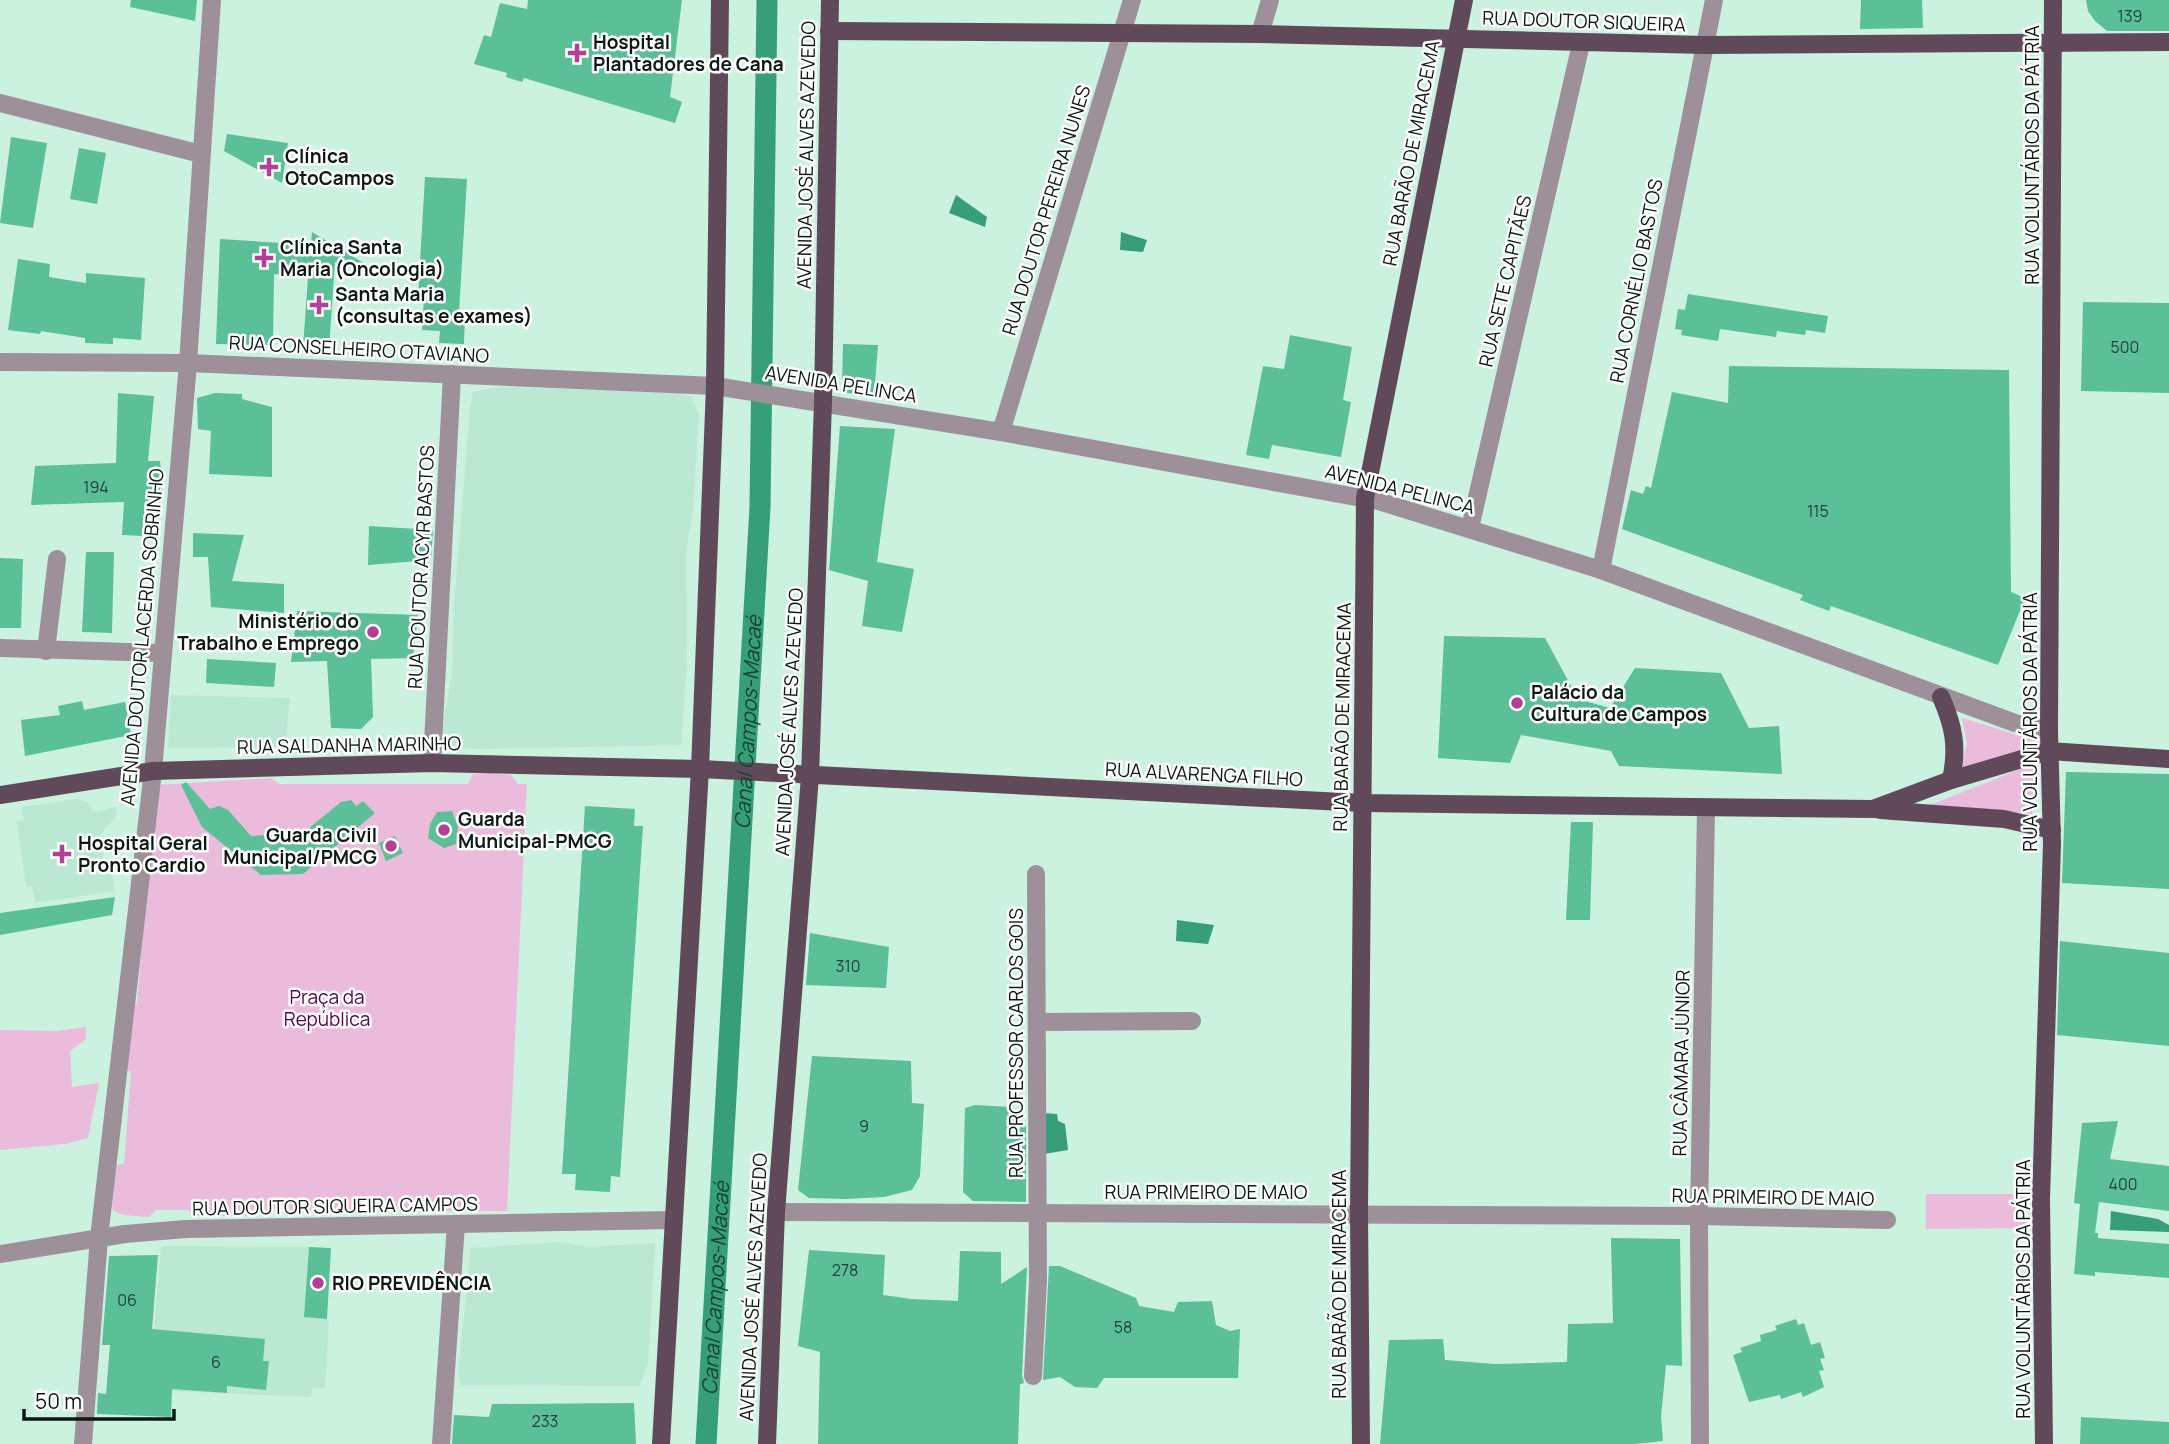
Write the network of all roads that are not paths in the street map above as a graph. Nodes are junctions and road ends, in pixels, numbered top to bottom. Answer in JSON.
{"nodes":[{"id":1,"x":212,"y":0,"type":"edge"},
{"id":2,"x":720,"y":0,"type":"edge"},
{"id":3,"x":830,"y":0,"type":"edge"},
{"id":4,"x":1132,"y":0,"type":"edge"},
{"id":5,"x":1270,"y":0,"type":"edge"},
{"id":6,"x":1464,"y":0,"type":"edge"},
{"id":7,"x":1714,"y":0,"type":"edge"},
{"id":8,"x":2053,"y":0,"type":"edge"},
{"id":9,"x":830,"y":31,"type":"junction"},
{"id":10,"x":1122,"y":32,"type":"junction"},
{"id":11,"x":1260,"y":34,"type":"junction"},
{"id":12,"x":1455,"y":37,"type":"junction"},
{"id":13,"x":2169,"y":42,"type":"edge"},
{"id":14,"x":2053,"y":43,"type":"junction"},
{"id":15,"x":1581,"y":44,"type":"junction"},
{"id":16,"x":1704,"y":45,"type":"junction"},
{"id":17,"x":0,"y":103,"type":"edge"},
{"id":18,"x":201,"y":154,"type":"junction"},
{"id":19,"x":0,"y":362,"type":"edge"},
{"id":20,"x":188,"y":363,"type":"junction"},
{"id":21,"x":452,"y":374,"type":"junction"},
{"id":22,"x":715,"y":386,"type":"junction"},
{"id":23,"x":822,"y":402,"type":"junction"},
{"id":24,"x":1001,"y":432,"type":"junction"},
{"id":25,"x":1365,"y":498,"type":"junction"},
{"id":26,"x":1470,"y":528,"type":"junction"},
{"id":27,"x":57,"y":559,"type":"dead end"},
{"id":28,"x":1601,"y":570,"type":"junction"},
{"id":29,"x":0,"y":648,"type":"edge"},
{"id":30,"x":46,"y":650,"type":"junction"},
{"id":31,"x":161,"y":653,"type":"junction"},
{"id":32,"x":1941,"y":697,"type":"junction"},
{"id":33,"x":2049,"y":731,"type":"junction"},
{"id":34,"x":2049,"y":751,"type":"junction"},
{"id":35,"x":2169,"y":759,"type":"edge"},
{"id":36,"x":432,"y":763,"type":"junction"},
{"id":37,"x":700,"y":769,"type":"junction"},
{"id":38,"x":153,"y":771,"type":"junction"},
{"id":39,"x":810,"y":776,"type":"junction"},
{"id":40,"x":1951,"y":780,"type":"junction"},
{"id":41,"x":0,"y":795,"type":"edge"},
{"id":42,"x":1362,"y":803,"type":"junction"},
{"id":43,"x":1873,"y":809,"type":"junction"},
{"id":44,"x":1706,"y":810,"type":"junction"},
{"id":45,"x":2052,"y":830,"type":"junction"},
{"id":46,"x":1035,"y":874,"type":"dead end"},
{"id":47,"x":1192,"y":1021,"type":"dead end"},
{"id":48,"x":1038,"y":1022,"type":"junction"},
{"id":49,"x":776,"y":1212,"type":"junction"},
{"id":50,"x":1038,"y":1212,"type":"junction"},
{"id":51,"x":1359,"y":1214,"type":"junction"},
{"id":52,"x":1699,"y":1216,"type":"junction"},
{"id":53,"x":672,"y":1220,"type":"junction"},
{"id":54,"x":1887,"y":1220,"type":"dead end"},
{"id":55,"x":456,"y":1224,"type":"junction"},
{"id":56,"x":99,"y":1238,"type":"junction"},
{"id":57,"x":0,"y":1254,"type":"edge"},
{"id":58,"x":1033,"y":1376,"type":"dead end"},
{"id":59,"x":83,"y":1444,"type":"edge"},
{"id":60,"x":441,"y":1444,"type":"edge"},
{"id":61,"x":661,"y":1444,"type":"edge"},
{"id":62,"x":767,"y":1444,"type":"edge"},
{"id":63,"x":1361,"y":1444,"type":"edge"},
{"id":64,"x":1700,"y":1444,"type":"edge"},
{"id":65,"x":2044,"y":1444,"type":"edge"}],
"edges":[{"from":1,"to":18,"type":"street","name":"AVENIDA DOUTOR LACERDA SOBRINHO"},
{"from":2,"to":22,"type":"main road"},
{"from":3,"to":9,"type":"main road","name":"AVENIDA JOSÉ ALVES AZEVEDO"},
{"from":4,"to":10,"type":"street","name":"RUA DOUTOR PEREIRA NUNES"},
{"from":5,"to":11,"type":"street"},
{"from":6,"to":12,"type":"main road","name":"RUA BARÃO DE MIRACEMA"},
{"from":7,"to":16,"type":"street","name":"RUA CORNÉLIO BASTOS"},
{"from":8,"to":14,"type":"main road","name":"RUA VOLUNTÁRIOS DA PÁTRIA"},
{"from":9,"to":10,"type":"main road","name":"RUA DOUTOR SIQUEIRA"},
{"from":9,"to":23,"type":"main road","name":"AVENIDA JOSÉ ALVES AZEVEDO"},
{"from":10,"to":11,"type":"main road","name":"RUA DOUTOR SIQUEIRA"},
{"from":10,"to":24,"type":"street","name":"RUA DOUTOR PEREIRA NUNES"},
{"from":11,"to":12,"type":"main road","name":"RUA DOUTOR SIQUEIRA"},
{"from":12,"to":15,"type":"main road","name":"RUA DOUTOR SIQUEIRA"},
{"from":12,"to":25,"type":"main road","name":"RUA BARÃO DE MIRACEMA"},
{"from":13,"to":14,"type":"main road","name":"RUA DOUTOR SIQUEIRA"},
{"from":14,"to":16,"type":"main road","name":"RUA DOUTOR SIQUEIRA"},
{"from":14,"to":33,"type":"main road","name":"RUA VOLUNTÁRIOS DA PÁTRIA"},
{"from":15,"to":16,"type":"main road","name":"RUA DOUTOR SIQUEIRA"},
{"from":15,"to":26,"type":"street","name":"RUA SETE CAPITÃES"},
{"from":16,"to":28,"type":"street","name":"RUA CORNÉLIO BASTOS"},
{"from":17,"to":18,"type":"street"},
{"from":18,"to":20,"type":"street","name":"AVENIDA DOUTOR LACERDA SOBRINHO"},
{"from":19,"to":20,"type":"street","name":"RUA CONSELHEIRO OTAVIANO"},
{"from":20,"to":21,"type":"street","name":"RUA CONSELHEIRO OTAVIANO"},
{"from":20,"to":31,"type":"street","name":"AVENIDA DOUTOR LACERDA SOBRINHO"},
{"from":21,"to":22,"type":"street","name":"RUA CONSELHEIRO OTAVIANO"},
{"from":21,"to":36,"type":"street","name":"RUA DOUTOR ACYR BASTOS"},
{"from":22,"to":23,"type":"street","name":"AVENIDA PELINCA"},
{"from":22,"to":37,"type":"main road"},
{"from":23,"to":24,"type":"street","name":"AVENIDA PELINCA"},
{"from":23,"to":39,"type":"main road","name":"AVENIDA JOSÉ ALVES AZEVEDO"},
{"from":24,"to":25,"type":"street","name":"AVENIDA PELINCA"},
{"from":25,"to":26,"type":"street","name":"AVENIDA PELINCA"},
{"from":25,"to":42,"type":"main road","name":"RUA BARÃO DE MIRACEMA"},
{"from":26,"to":28,"type":"street","name":"AVENIDA PELINCA"},
{"from":27,"to":30,"type":"street"},
{"from":28,"to":32,"type":"street","name":"AVENIDA PELINCA"},
{"from":29,"to":30,"type":"street"},
{"from":30,"to":31,"type":"street"},
{"from":31,"to":38,"type":"street","name":"AVENIDA DOUTOR LACERDA SOBRINHO"},
{"from":32,"to":33,"type":"street","name":"AVENIDA PELINCA"},
{"from":32,"to":40,"type":"main road"},
{"from":33,"to":34,"type":"main road","name":"RUA VOLUNTÁRIOS DA PÁTRIA"},
{"from":34,"to":35,"type":"main road"},
{"from":34,"to":40,"type":"main road","name":"RUA ALVARENGA FILHO"},
{"from":34,"to":45,"type":"main road","name":"RUA VOLUNTÁRIOS DA PÁTRIA"},
{"from":36,"to":37,"type":"main road","name":"RUA SALDANHA MARINHO"},
{"from":36,"to":38,"type":"main road","name":"RUA SALDANHA MARINHO"},
{"from":37,"to":39,"type":"main road","name":"RUA ALVARENGA FILHO"},
{"from":37,"to":53,"type":"main road"},
{"from":38,"to":41,"type":"main road","name":"RUA SALDANHA MARINHO"},
{"from":38,"to":56,"type":"street","name":"AVENIDA DOUTOR LACERDA SOBRINHO"},
{"from":39,"to":42,"type":"main road","name":"RUA ALVARENGA FILHO"},
{"from":39,"to":49,"type":"main road","name":"AVENIDA JOSÉ ALVES AZEVEDO"},
{"from":40,"to":43,"type":"main road","name":"RUA ALVARENGA FILHO"},
{"from":42,"to":44,"type":"main road","name":"RUA ALVARENGA FILHO"},
{"from":42,"to":51,"type":"main road","name":"RUA BARÃO DE MIRACEMA"},
{"from":43,"to":44,"type":"main road","name":"RUA ALVARENGA FILHO"},
{"from":43,"to":45,"type":"main road","name":"RUA ALVARENGA FILHO"},
{"from":44,"to":52,"type":"street","name":"RUA CÂMARA JÚNIOR"},
{"from":45,"to":65,"type":"main road","name":"RUA VOLUNTÁRIOS DA PÁTRIA"},
{"from":46,"to":48,"type":"street","name":"RUA PROFESSOR CARLOS GOIS"},
{"from":47,"to":48,"type":"street"},
{"from":48,"to":50,"type":"street","name":"RUA PROFESSOR CARLOS GOIS"},
{"from":49,"to":50,"type":"street","name":"RUA PRIMEIRO DE MAIO"},
{"from":49,"to":62,"type":"main road","name":"AVENIDA JOSÉ ALVES AZEVEDO"},
{"from":50,"to":51,"type":"street","name":"RUA PRIMEIRO DE MAIO"},
{"from":50,"to":58,"type":"street","name":"RUA PROFESSOR CARLOS GOIS"},
{"from":51,"to":52,"type":"street","name":"RUA PRIMEIRO DE MAIO"},
{"from":51,"to":63,"type":"main road","name":"RUA BARÃO DE MIRACEMA"},
{"from":52,"to":54,"type":"street","name":"RUA PRIMEIRO DE MAIO"},
{"from":52,"to":64,"type":"street","name":"RUA CÂMARA JÚNIOR"},
{"from":53,"to":55,"type":"street","name":"RUA DOUTOR SIQUEIRA CAMPOS"},
{"from":53,"to":61,"type":"main road"},
{"from":55,"to":56,"type":"street","name":"RUA DOUTOR SIQUEIRA CAMPOS"},
{"from":55,"to":60,"type":"street"},
{"from":56,"to":57,"type":"street","name":"RUA DOUTOR SIQUEIRA CAMPOS"},
{"from":56,"to":59,"type":"street","name":"AVENIDA DOUTOR LACERDA SOBRINHO"}]}
